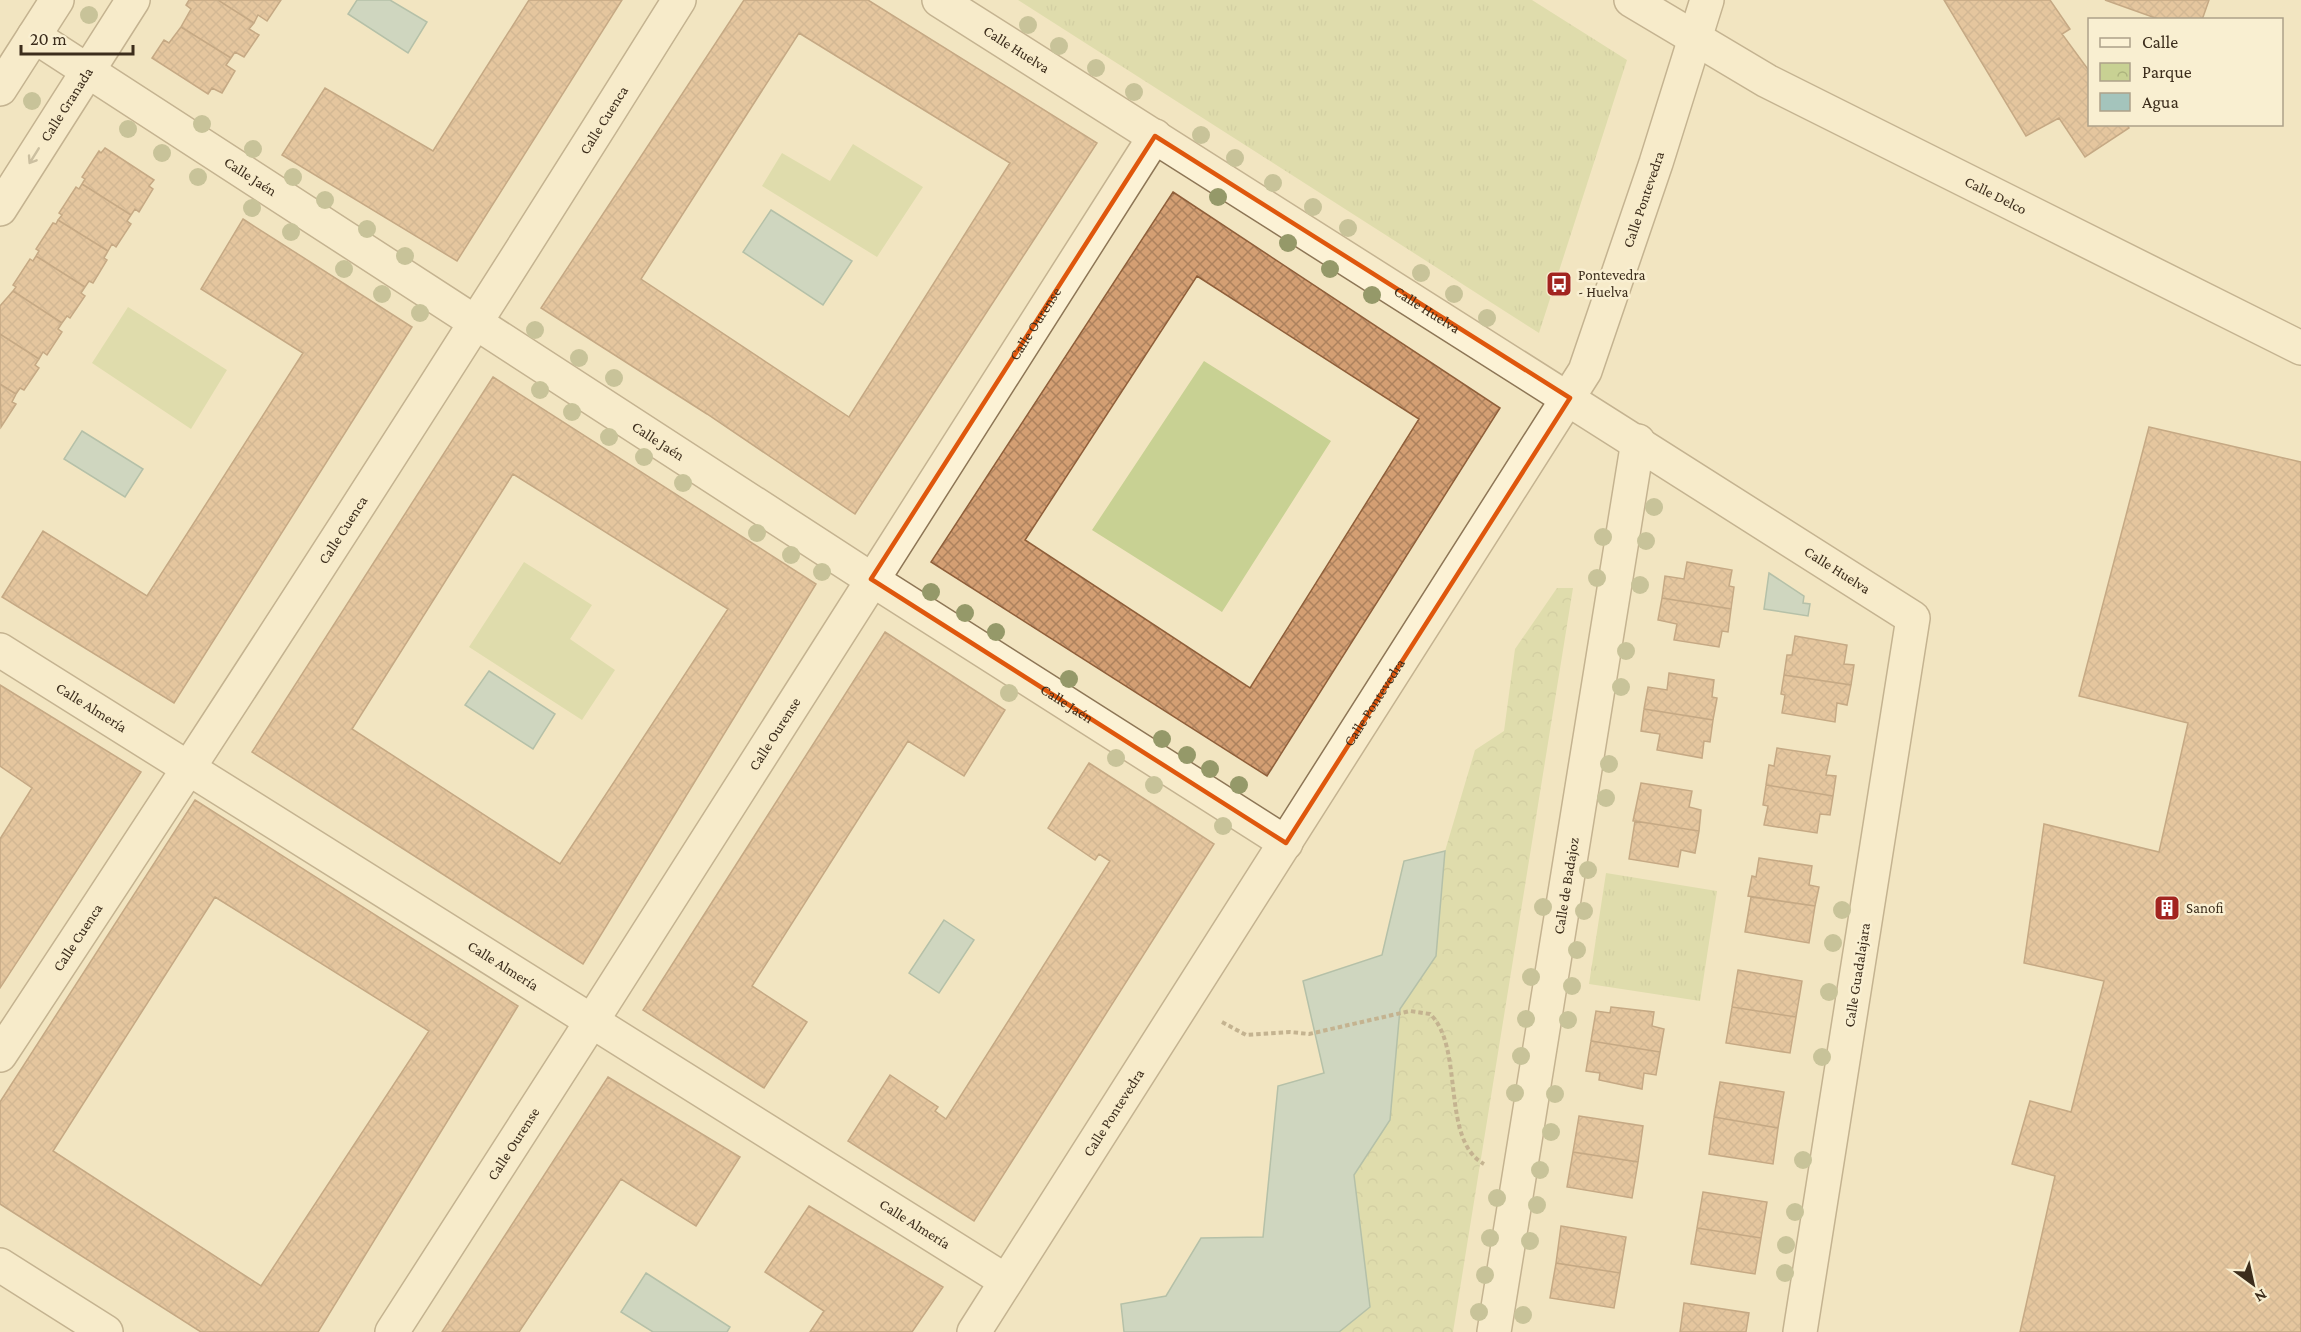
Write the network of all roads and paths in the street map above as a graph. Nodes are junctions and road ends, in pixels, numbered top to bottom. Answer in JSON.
{"nodes":[{"id":1,"x":57,"y":0,"type":"edge"},
{"id":2,"x":133,"y":0,"type":"edge"},
{"id":3,"x":679,"y":0,"type":"edge"},
{"id":4,"x":939,"y":0,"type":"edge"},
{"id":5,"x":1631,"y":0,"type":"edge"},
{"id":6,"x":1707,"y":0,"type":"edge"},
{"id":7,"x":34,"y":36,"type":"junction"},
{"id":8,"x":1695,"y":38,"type":"junction"},
{"id":9,"x":88,"y":70,"type":"junction"},
{"id":10,"x":0,"y":89,"type":"edge"},
{"id":11,"x":1155,"y":136,"type":"junction"},
{"id":12,"x":0,"y":208,"type":"edge"},
{"id":13,"x":478,"y":321,"type":"junction"},
{"id":14,"x":2301,"y":348,"type":"edge"},
{"id":15,"x":1570,"y":398,"type":"junction"},
{"id":16,"x":1638,"y":441,"type":"junction"},
{"id":17,"x":871,"y":579,"type":"junction"},
{"id":18,"x":1913,"y":618,"type":"joint"},
{"id":19,"x":0,"y":650,"type":"edge"},
{"id":20,"x":189,"y":769,"type":"junction"},
{"id":21,"x":1286,"y":843,"type":"junction"},
{"id":22,"x":1222,"y":1022,"type":"dead end"},
{"id":23,"x":592,"y":1024,"type":"junction"},
{"id":24,"x":0,"y":1055,"type":"edge"},
{"id":25,"x":1485,"y":1164,"type":"dead end"},
{"id":26,"x":0,"y":1265,"type":"edge"},
{"id":27,"x":1006,"y":1281,"type":"junction"},
{"id":28,"x":106,"y":1332,"type":"edge"},
{"id":29,"x":393,"y":1332,"type":"edge"},
{"id":30,"x":974,"y":1332,"type":"edge"},
{"id":31,"x":1494,"y":1332,"type":"edge"},
{"id":32,"x":1800,"y":1332,"type":"edge"}],
"edges":[{"from":1,"to":7,"type":"street"},
{"from":2,"to":9,"type":"street","name":"Calle Granada"},
{"from":3,"to":13,"type":"street","name":"Calle Cuenca"},
{"from":4,"to":11,"type":"street","name":"Calle Huelva"},
{"from":5,"to":8,"type":"street","name":"Calle Delco"},
{"from":6,"to":8,"type":"street","name":"Calle Pontevedra"},
{"from":7,"to":9,"type":"street","name":"Calle Jaén"},
{"from":7,"to":10,"type":"street"},
{"from":8,"to":14,"type":"street","name":"Calle Delco"},
{"from":8,"to":15,"type":"street","name":"Calle Pontevedra"},
{"from":9,"to":12,"type":"street","name":"Calle Granada","one_way":true},
{"from":9,"to":13,"type":"street","name":"Calle Jaén"},
{"from":11,"to":15,"type":"street","name":"Calle Huelva"},
{"from":11,"to":17,"type":"street","name":"Calle Ourense"},
{"from":13,"to":17,"type":"street","name":"Calle Jaén"},
{"from":13,"to":20,"type":"street","name":"Calle Cuenca"},
{"from":15,"to":16,"type":"street","name":"Calle Huelva"},
{"from":15,"to":21,"type":"street","name":"Calle Pontevedra"},
{"from":16,"to":18,"type":"street","name":"Calle Huelva"},
{"from":16,"to":31,"type":"street","name":"Calle de Badajoz"},
{"from":17,"to":21,"type":"street","name":"Calle Jaén"},
{"from":17,"to":23,"type":"street","name":"Calle Ourense"},
{"from":18,"to":32,"type":"street","name":"Calle Guadalajara"},
{"from":19,"to":20,"type":"street","name":"Calle Almería"},
{"from":20,"to":23,"type":"street","name":"Calle Almería"},
{"from":20,"to":24,"type":"street","name":"Calle Cuenca"},
{"from":21,"to":27,"type":"street","name":"Calle Pontevedra"},
{"from":22,"to":25,"type":"path"},
{"from":23,"to":27,"type":"street","name":"Calle Almería"},
{"from":23,"to":29,"type":"street","name":"Calle Ourense"},
{"from":26,"to":28,"type":"street"},
{"from":27,"to":30,"type":"street","name":"Calle Pontevedra"}]}
